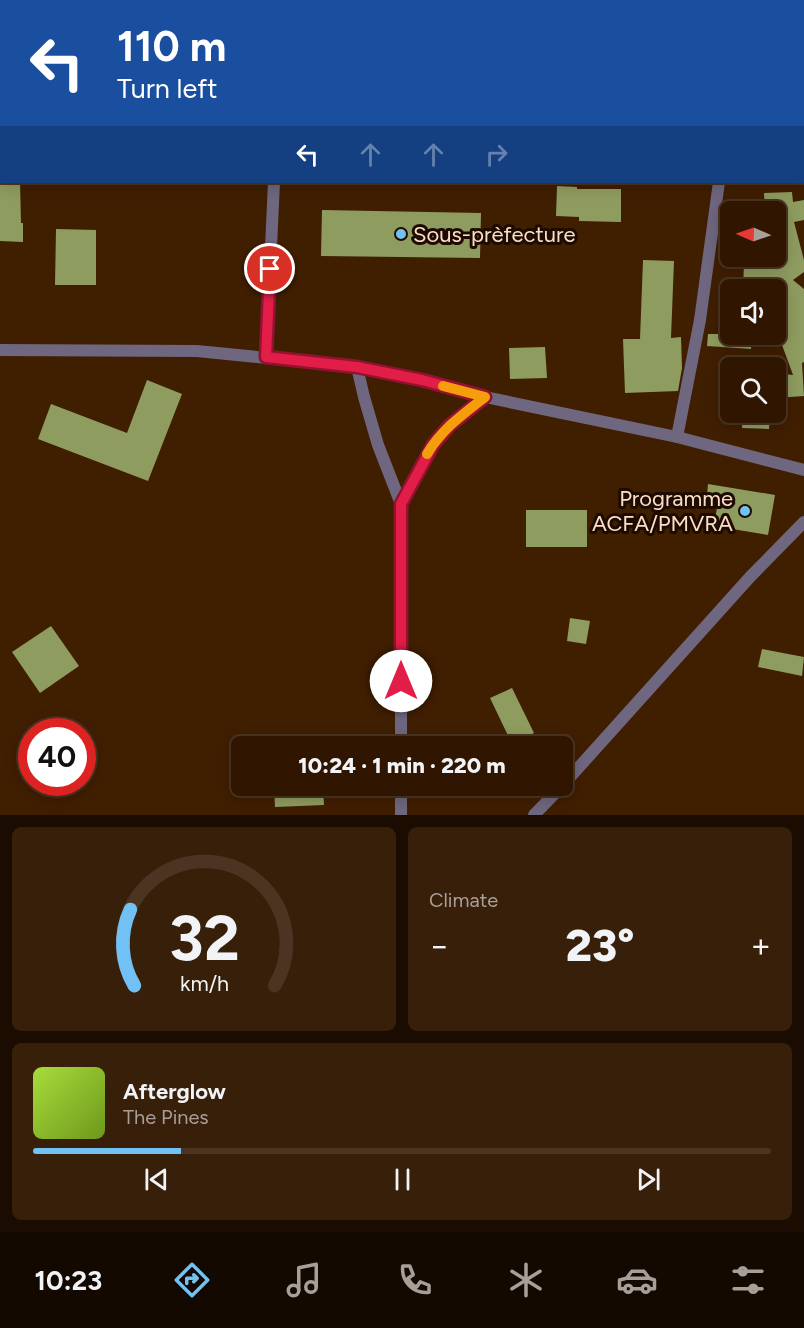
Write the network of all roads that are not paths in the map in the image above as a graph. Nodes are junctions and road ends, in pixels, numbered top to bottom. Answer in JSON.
{"nodes":[{"id":1,"x":274,"y":183,"type":"edge"},
{"id":2,"x":719,"y":183,"type":"edge"},
{"id":3,"x":0,"y":350,"type":"edge"},
{"id":4,"x":266,"y":357,"type":"junction"},
{"id":5,"x":357,"y":367,"type":"junction"},
{"id":6,"x":485,"y":397,"type":"junction"},
{"id":7,"x":677,"y":437,"type":"junction"},
{"id":8,"x":804,"y":470,"type":"edge"},
{"id":9,"x":401,"y":504,"type":"junction"},
{"id":10,"x":804,"y":522,"type":"edge"},
{"id":11,"x":401,"y":736,"type":"edge"},
{"id":12,"x":573,"y":774,"type":"edge"},
{"id":13,"x":401,"y":796,"type":"edge"},
{"id":14,"x":552,"y":796,"type":"edge"},
{"id":15,"x":401,"y":815,"type":"edge"},
{"id":16,"x":534,"y":815,"type":"edge"}],
"edges":[{"from":1,"to":4,"type":"street"},
{"from":2,"to":7,"type":"street"},
{"from":3,"to":4,"type":"street"},
{"from":4,"to":5,"type":"street"},
{"from":5,"to":6,"type":"street"},
{"from":5,"to":9,"type":"street"},
{"from":6,"to":7,"type":"street"},
{"from":6,"to":9,"type":"street"},
{"from":7,"to":8,"type":"street"},
{"from":9,"to":11,"type":"street"},
{"from":10,"to":12,"type":"street"},
{"from":13,"to":15,"type":"street"},
{"from":14,"to":16,"type":"street"}]}
